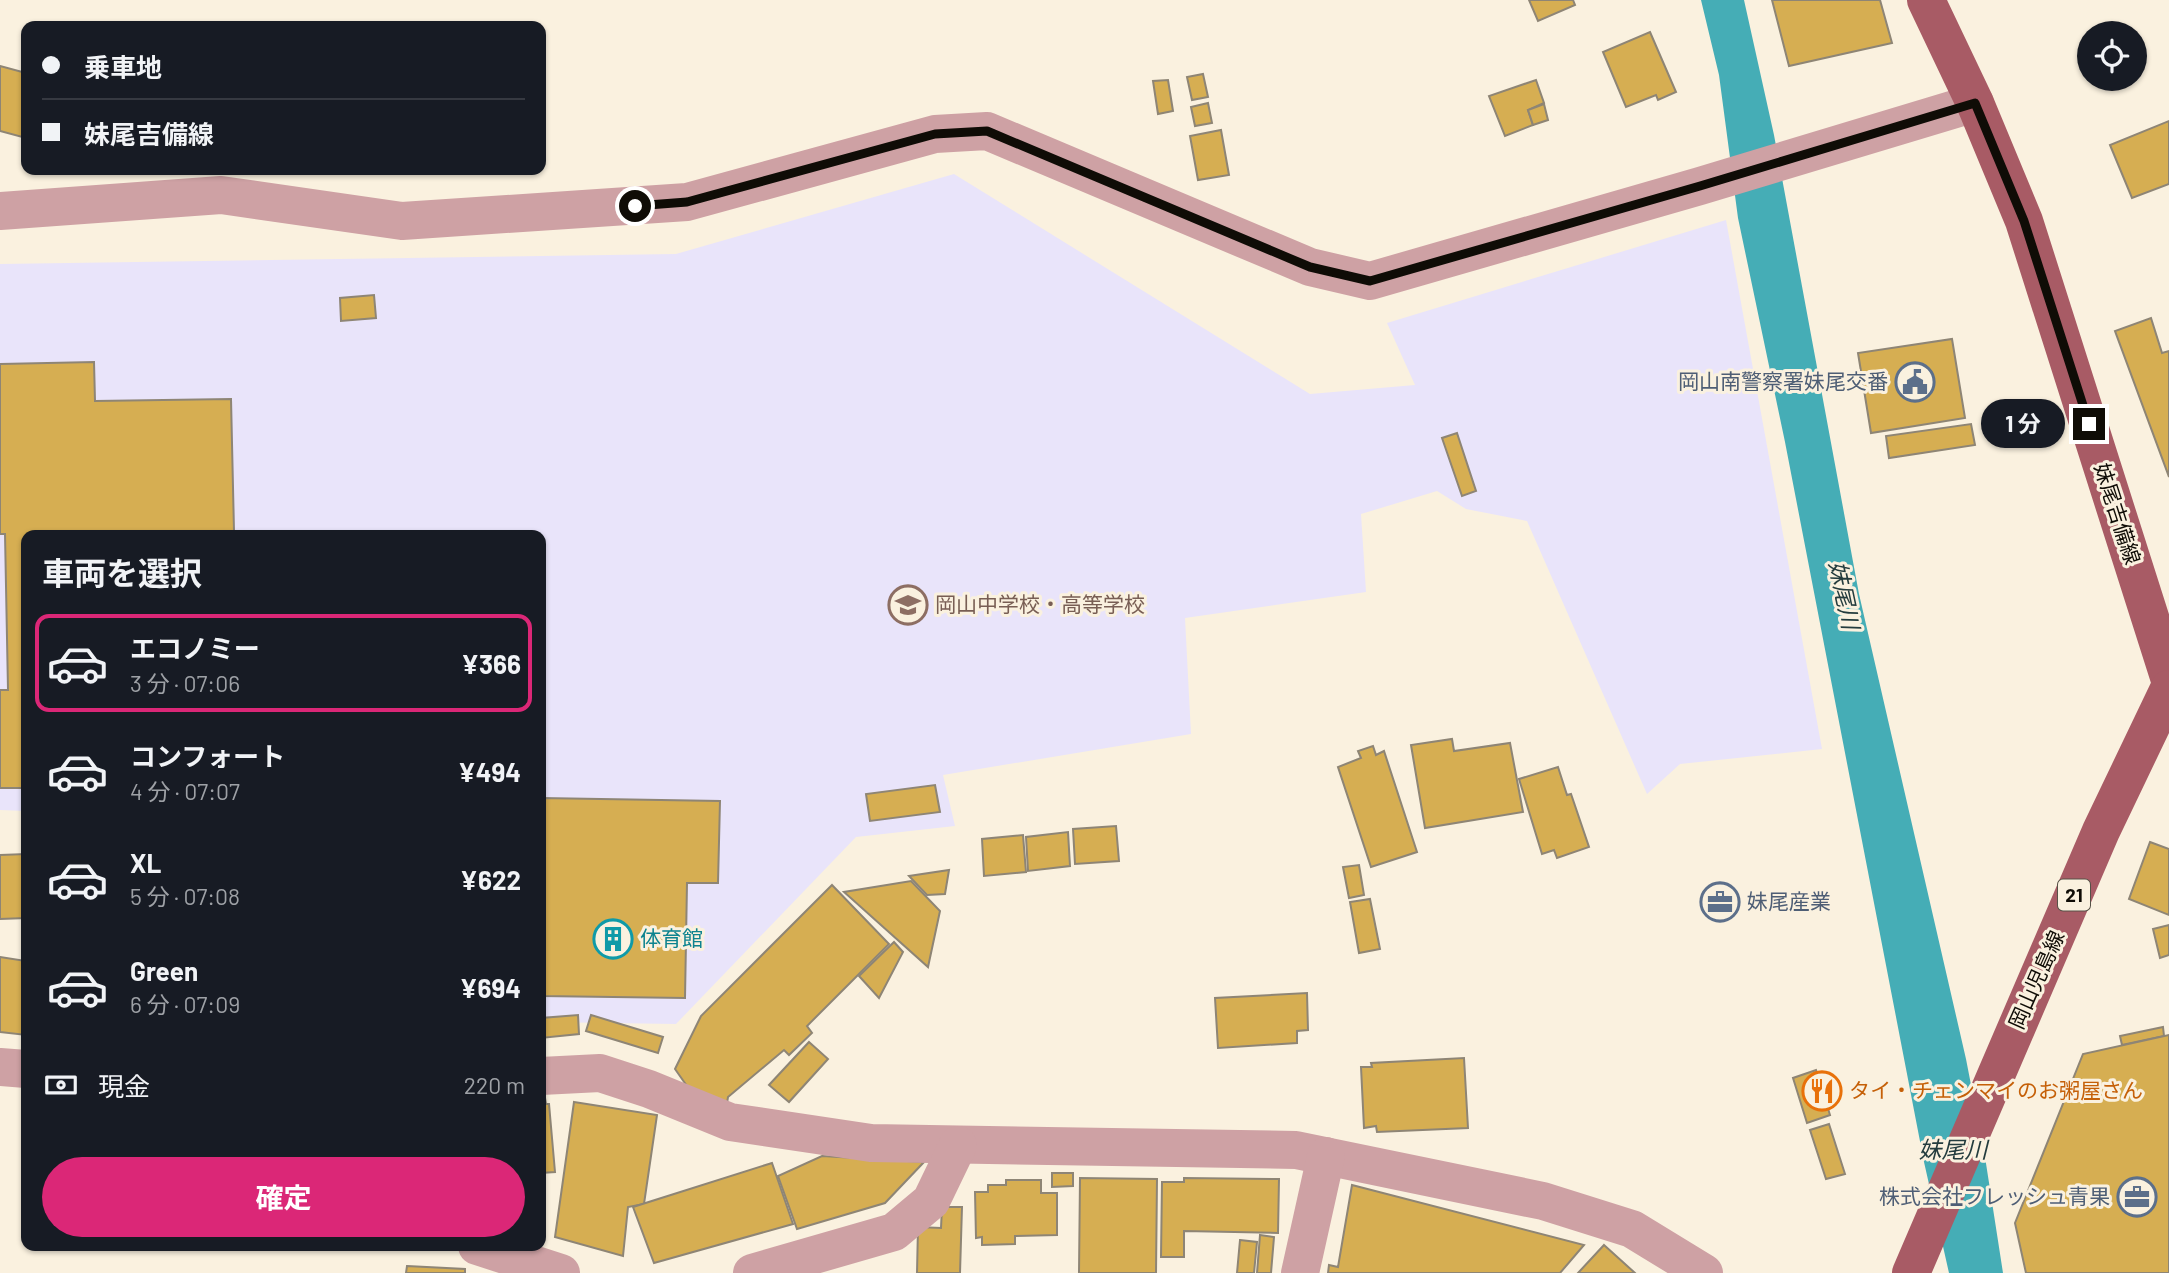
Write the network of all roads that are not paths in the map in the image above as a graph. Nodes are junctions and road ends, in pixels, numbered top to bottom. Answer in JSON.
{"nodes":[{"id":1,"x":1926,"y":0,"type":"edge"},
{"id":2,"x":1975,"y":103,"type":"junction"},
{"id":3,"x":0,"y":211,"type":"edge"},
{"id":4,"x":2169,"y":677,"type":"edge"},
{"id":5,"x":2169,"y":689,"type":"edge"},
{"id":6,"x":0,"y":1067,"type":"edge"},
{"id":7,"x":21,"y":1069,"type":"edge"},
{"id":8,"x":546,"y":1076,"type":"edge"},
{"id":9,"x":958,"y":1145,"type":"junction"},
{"id":10,"x":1326,"y":1156,"type":"junction"},
{"id":11,"x":493,"y":1251,"type":"edge"},
{"id":12,"x":772,"y":1270,"type":"edge"},
{"id":13,"x":561,"y":1273,"type":"edge"},
{"id":14,"x":1300,"y":1273,"type":"edge"},
{"id":15,"x":1704,"y":1273,"type":"edge"},
{"id":16,"x":1911,"y":1273,"type":"edge"}],
"edges":[{"from":1,"to":2,"type":"main road","name":"妹尾吉備線"},
{"from":2,"to":3,"type":"street"},
{"from":2,"to":4,"type":"main road","name":"妹尾吉備線"},
{"from":5,"to":16,"type":"main road","name":"岡山児島線","number":"21"},
{"from":6,"to":7,"type":"street"},
{"from":8,"to":9,"type":"street"},
{"from":9,"to":10,"type":"street"},
{"from":9,"to":12,"type":"street"},
{"from":10,"to":14,"type":"street"},
{"from":10,"to":15,"type":"street"},
{"from":11,"to":13,"type":"street"}]}
